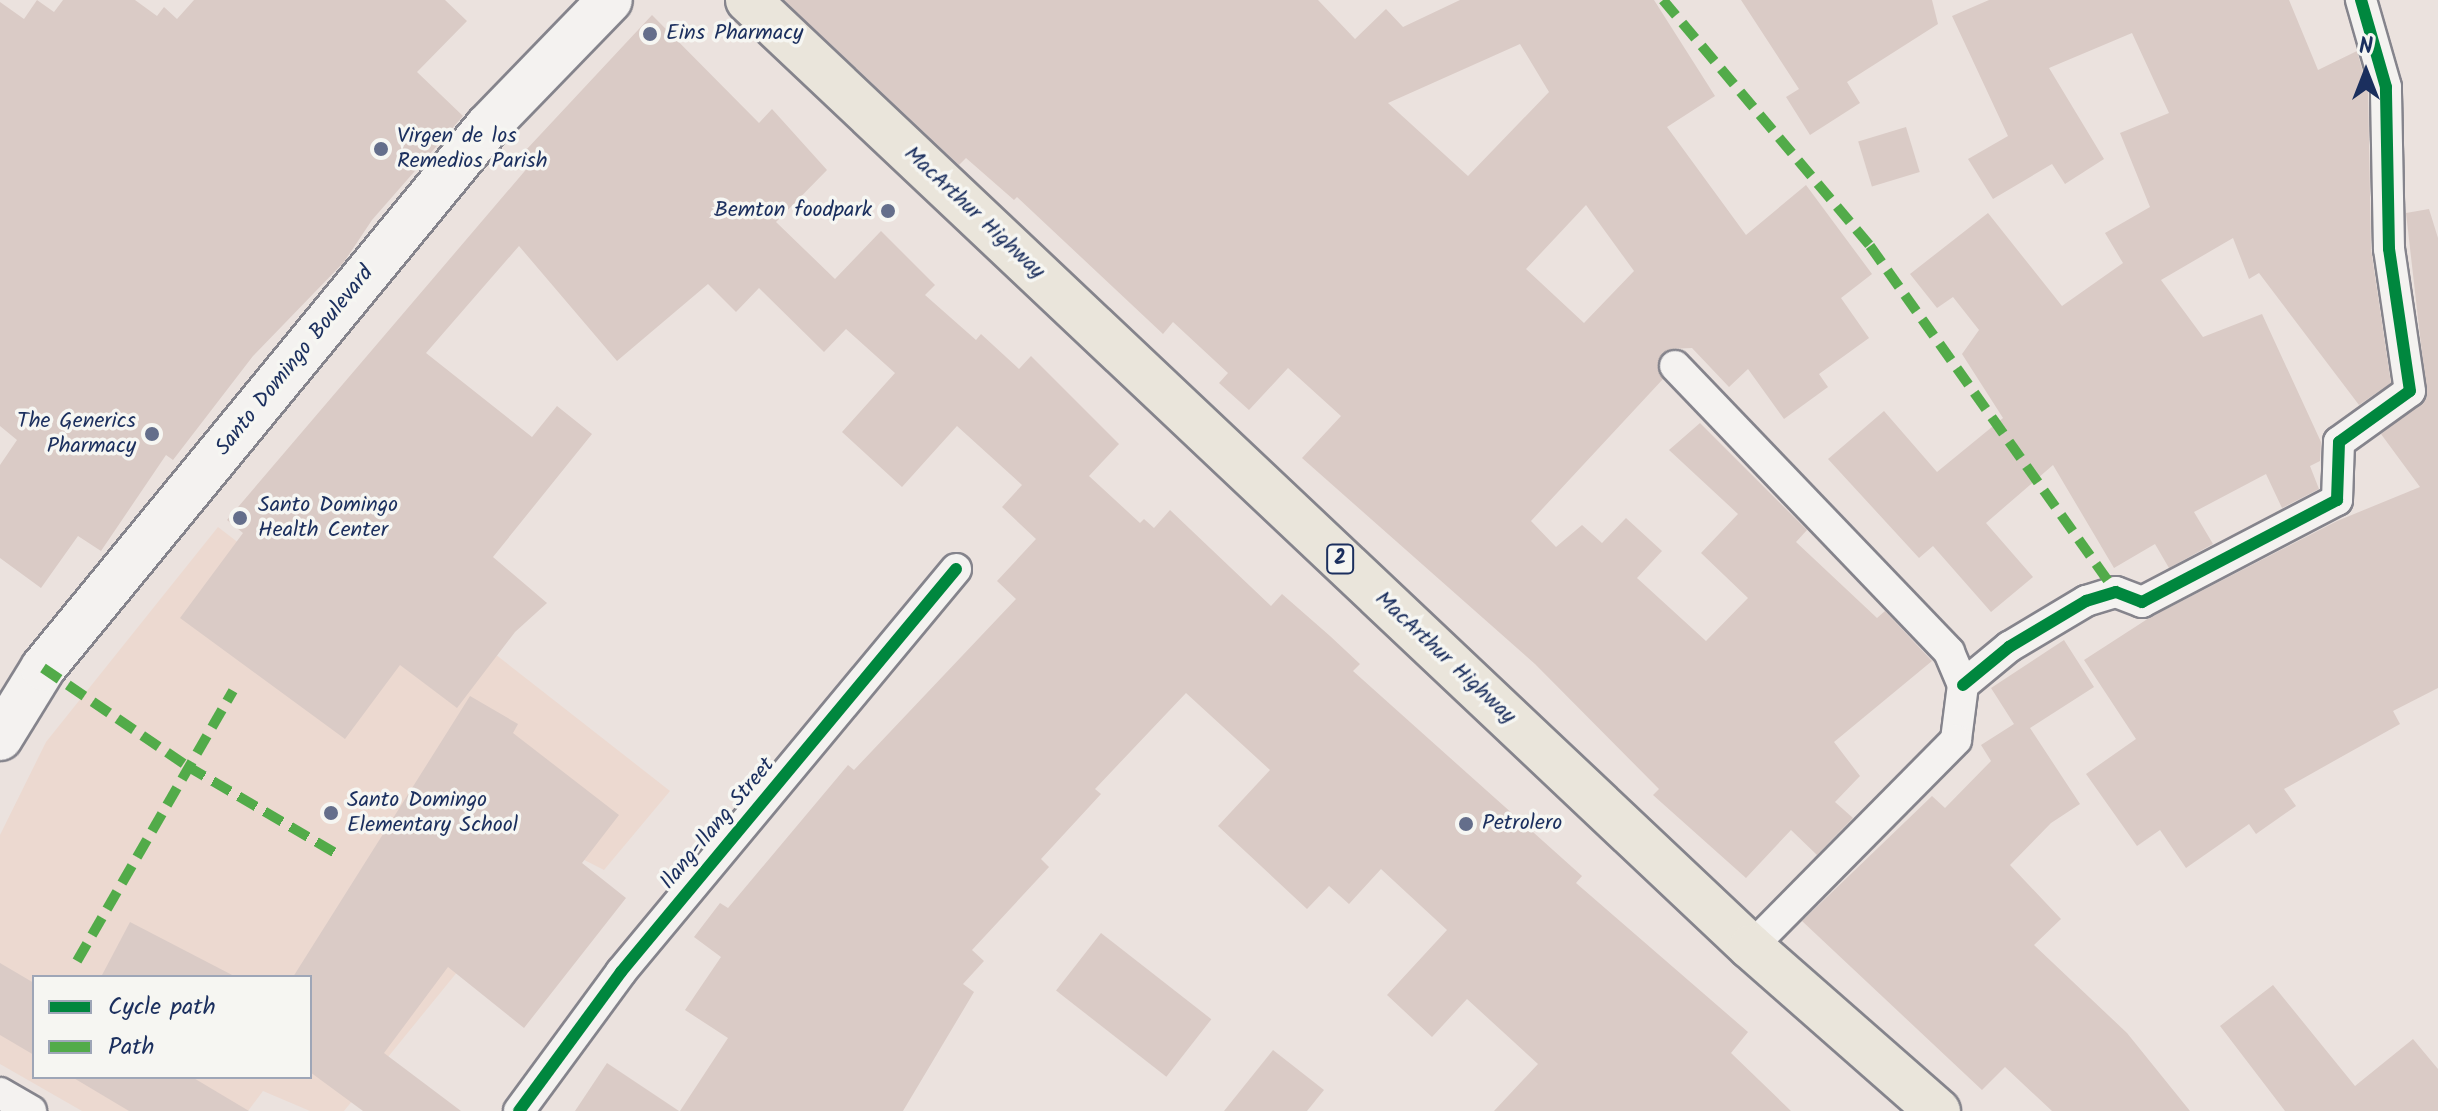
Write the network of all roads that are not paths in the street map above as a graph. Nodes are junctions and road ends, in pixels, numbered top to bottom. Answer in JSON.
{"nodes":[{"id":1,"x":610,"y":0,"type":"edge"},
{"id":2,"x":748,"y":0,"type":"edge"},
{"id":3,"x":2361,"y":0,"type":"edge"},
{"id":4,"x":1675,"y":366,"type":"dead end"},
{"id":5,"x":956,"y":569,"type":"dead end"},
{"id":6,"x":1963,"y":685,"type":"junction"},
{"id":7,"x":0,"y":738,"type":"edge"},
{"id":8,"x":1751,"y":947,"type":"junction"},
{"id":9,"x":0,"y":1093,"type":"edge"},
{"id":10,"x":31,"y":1111,"type":"edge"},
{"id":11,"x":519,"y":1111,"type":"edge"},
{"id":12,"x":1938,"y":1111,"type":"edge"}],
"edges":[{"from":1,"to":7,"type":"main road","name":"Santo Domingo Boulevard"},
{"from":2,"to":8,"type":"highway","name":"MacArthur Highway","number":"2"},
{"from":3,"to":6,"type":"street"},
{"from":4,"to":6,"type":"street"},
{"from":5,"to":11,"type":"street","name":"Ilang-Ilang Street"},
{"from":6,"to":8,"type":"street"},
{"from":8,"to":12,"type":"highway","name":"MacArthur Highway","number":"2"},
{"from":9,"to":10,"type":"street"}]}
